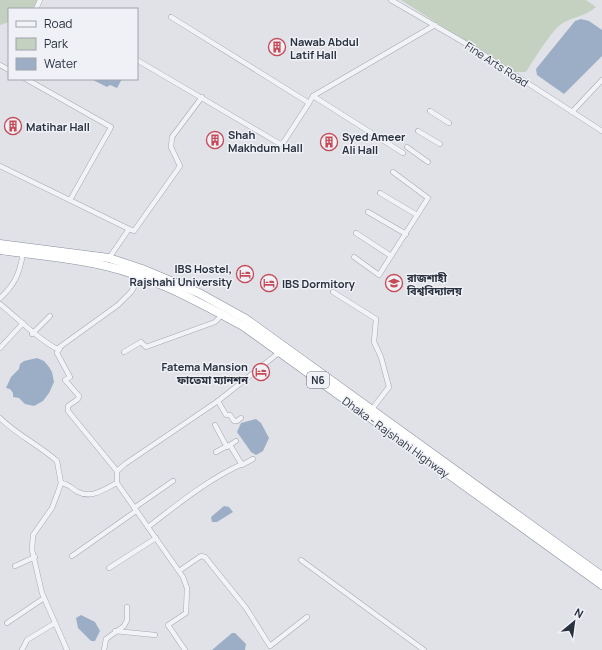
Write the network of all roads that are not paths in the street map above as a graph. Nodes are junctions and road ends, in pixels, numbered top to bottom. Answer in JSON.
{"nodes":[{"id":1,"x":391,"y":0,"type":"edge"},
{"id":2,"x":171,"y":17,"type":"dead end"},
{"id":3,"x":435,"y":25,"type":"junction"},
{"id":4,"x":138,"y":61,"type":"edge"},
{"id":5,"x":28,"y":80,"type":"edge"},
{"id":6,"x":602,"y":80,"type":"edge"},
{"id":7,"x":313,"y":96,"type":"junction"},
{"id":8,"x":202,"y":97,"type":"junction"},
{"id":9,"x":309,"y":103,"type":"junction"},
{"id":10,"x":430,"y":111,"type":"dead end"},
{"id":11,"x":572,"y":112,"type":"junction"},
{"id":12,"x":449,"y":123,"type":"dead end"},
{"id":13,"x":418,"y":130,"type":"dead end"},
{"id":14,"x":602,"y":131,"type":"edge"},
{"id":15,"x":440,"y":144,"type":"dead end"},
{"id":16,"x":408,"y":147,"type":"dead end"},
{"id":17,"x":403,"y":154,"type":"dead end"},
{"id":18,"x":428,"y":162,"type":"dead end"},
{"id":19,"x":0,"y":166,"type":"edge"},
{"id":20,"x":393,"y":172,"type":"dead end"},
{"id":21,"x":380,"y":193,"type":"dead end"},
{"id":22,"x":70,"y":200,"type":"junction"},
{"id":23,"x":368,"y":212,"type":"dead end"},
{"id":24,"x":417,"y":215,"type":"junction"},
{"id":25,"x":129,"y":229,"type":"junction"},
{"id":26,"x":356,"y":233,"type":"dead end"},
{"id":27,"x":406,"y":234,"type":"junction"},
{"id":28,"x":0,"y":244,"type":"edge"},
{"id":29,"x":0,"y":250,"type":"edge"},
{"id":30,"x":24,"y":250,"type":"junction"},
{"id":31,"x":391,"y":256,"type":"junction"},
{"id":32,"x":354,"y":257,"type":"dead end"},
{"id":33,"x":110,"y":258,"type":"junction"},
{"id":34,"x":140,"y":277,"type":"junction"},
{"id":35,"x":333,"y":292,"type":"dead end"},
{"id":36,"x":0,"y":298,"type":"edge"},
{"id":37,"x":0,"y":304,"type":"edge"},
{"id":38,"x":222,"y":314,"type":"junction"},
{"id":39,"x":50,"y":316,"type":"dead end"},
{"id":40,"x":23,"y":323,"type":"junction"},
{"id":41,"x":32,"y":334,"type":"junction"},
{"id":42,"x":287,"y":346,"type":"junction"},
{"id":43,"x":0,"y":348,"type":"edge"},
{"id":44,"x":60,"y":348,"type":"junction"},
{"id":45,"x":124,"y":352,"type":"dead end"},
{"id":46,"x":280,"y":352,"type":"junction"},
{"id":47,"x":218,"y":401,"type":"junction"},
{"id":48,"x":372,"y":409,"type":"junction"},
{"id":49,"x":0,"y":418,"type":"edge"},
{"id":50,"x":241,"y":418,"type":"dead end"},
{"id":51,"x":215,"y":425,"type":"dead end"},
{"id":52,"x":236,"y":441,"type":"dead end"},
{"id":53,"x":228,"y":446,"type":"junction"},
{"id":54,"x":216,"y":452,"type":"dead end"},
{"id":55,"x":253,"y":459,"type":"dead end"},
{"id":56,"x":242,"y":464,"type":"junction"},
{"id":57,"x":117,"y":471,"type":"junction"},
{"id":58,"x":173,"y":481,"type":"dead end"},
{"id":59,"x":61,"y":482,"type":"junction"},
{"id":60,"x":117,"y":483,"type":"junction"},
{"id":61,"x":135,"y":510,"type":"junction"},
{"id":62,"x":148,"y":527,"type":"junction"},
{"id":63,"x":156,"y":538,"type":"junction"},
{"id":64,"x":72,"y":556,"type":"dead end"},
{"id":65,"x":35,"y":557,"type":"junction"},
{"id":66,"x":301,"y":560,"type":"dead end"},
{"id":67,"x":15,"y":566,"type":"dead end"},
{"id":68,"x":109,"y":568,"type":"dead end"},
{"id":69,"x":179,"y":572,"type":"junction"},
{"id":70,"x":602,"y":576,"type":"edge"},
{"id":71,"x":602,"y":585,"type":"edge"},
{"id":72,"x":44,"y":598,"type":"junction"},
{"id":73,"x":127,"y":607,"type":"dead end"},
{"id":74,"x":307,"y":617,"type":"dead end"},
{"id":75,"x":7,"y":623,"type":"dead end"},
{"id":76,"x":55,"y":623,"type":"junction"},
{"id":77,"x":115,"y":631,"type":"junction"},
{"id":78,"x":155,"y":635,"type":"dead end"},
{"id":79,"x":270,"y":648,"type":"edge"},
{"id":80,"x":22,"y":650,"type":"edge"},
{"id":81,"x":67,"y":650,"type":"edge"},
{"id":82,"x":104,"y":650,"type":"edge"},
{"id":83,"x":185,"y":650,"type":"edge"},
{"id":84,"x":424,"y":650,"type":"edge"}],
"edges":[{"from":1,"to":3,"type":"street","name":"Fine Arts Road"},
{"from":2,"to":9,"type":"street"},
{"from":3,"to":7,"type":"street"},
{"from":3,"to":11,"type":"street","name":"Fine Arts Road"},
{"from":4,"to":8,"type":"street"},
{"from":5,"to":22,"type":"street"},
{"from":6,"to":11,"type":"street"},
{"from":7,"to":9,"type":"street"},
{"from":7,"to":17,"type":"street"},
{"from":8,"to":9,"type":"street"},
{"from":8,"to":25,"type":"street"},
{"from":10,"to":12,"type":"street"},
{"from":11,"to":14,"type":"street","name":"Fine Arts Road"},
{"from":13,"to":15,"type":"street"},
{"from":16,"to":18,"type":"street"},
{"from":19,"to":22,"type":"street"},
{"from":20,"to":24,"type":"street"},
{"from":21,"to":24,"type":"street"},
{"from":22,"to":25,"type":"street"},
{"from":23,"to":27,"type":"street"},
{"from":24,"to":27,"type":"street"},
{"from":25,"to":33,"type":"street"},
{"from":26,"to":31,"type":"street"},
{"from":27,"to":31,"type":"street"},
{"from":28,"to":30,"type":"highway","name":"Dhaka - Rajshahi Highway","number":"N6"},
{"from":29,"to":30,"type":"highway","name":"Dhaka - Rajshahi Highway","number":"N6"},
{"from":30,"to":33,"type":"highway","name":"Dhaka - Rajshahi Highway","number":"N6"},
{"from":30,"to":34,"type":"highway","name":"Dhaka - Rajshahi Highway","number":"N6"},
{"from":30,"to":36,"type":"street"},
{"from":31,"to":32,"type":"street"},
{"from":33,"to":42,"type":"highway","name":"Dhaka - Rajshahi Highway","number":"N6"},
{"from":34,"to":38,"type":"highway","name":"Dhaka - Rajshahi Highway","number":"N6"},
{"from":34,"to":44,"type":"street"},
{"from":35,"to":48,"type":"street"},
{"from":37,"to":40,"type":"street"},
{"from":38,"to":45,"type":"street"},
{"from":38,"to":46,"type":"highway","name":"Dhaka - Rajshahi Highway","number":"N6"},
{"from":39,"to":41,"type":"street"},
{"from":40,"to":41,"type":"street"},
{"from":40,"to":43,"type":"street"},
{"from":41,"to":44,"type":"street"},
{"from":42,"to":46,"type":"street"},
{"from":42,"to":48,"type":"highway","name":"Dhaka - Rajshahi Highway","number":"N6"},
{"from":44,"to":57,"type":"street"},
{"from":46,"to":47,"type":"street"},
{"from":46,"to":71,"type":"highway","name":"Dhaka - Rajshahi Highway","number":"N6"},
{"from":47,"to":50,"type":"street"},
{"from":47,"to":57,"type":"street"},
{"from":48,"to":70,"type":"highway","name":"Dhaka - Rajshahi Highway","number":"N6"},
{"from":49,"to":59,"type":"street"},
{"from":51,"to":53,"type":"street"},
{"from":52,"to":53,"type":"street"},
{"from":53,"to":54,"type":"street"},
{"from":53,"to":56,"type":"street"},
{"from":55,"to":56,"type":"street"},
{"from":56,"to":62,"type":"street"},
{"from":57,"to":60,"type":"street"},
{"from":58,"to":61,"type":"street"},
{"from":59,"to":60,"type":"street"},
{"from":59,"to":65,"type":"street"},
{"from":60,"to":61,"type":"street"},
{"from":61,"to":62,"type":"street"},
{"from":61,"to":64,"type":"street"},
{"from":62,"to":63,"type":"street"},
{"from":63,"to":68,"type":"street"},
{"from":63,"to":69,"type":"street"},
{"from":65,"to":67,"type":"street"},
{"from":65,"to":72,"type":"street"},
{"from":66,"to":84,"type":"street"},
{"from":69,"to":79,"type":"street"},
{"from":69,"to":83,"type":"street"},
{"from":72,"to":75,"type":"street"},
{"from":72,"to":76,"type":"street"},
{"from":73,"to":77,"type":"street"},
{"from":74,"to":79,"type":"street"},
{"from":76,"to":80,"type":"street"},
{"from":76,"to":81,"type":"street"},
{"from":77,"to":78,"type":"street"},
{"from":77,"to":82,"type":"street"}]}
